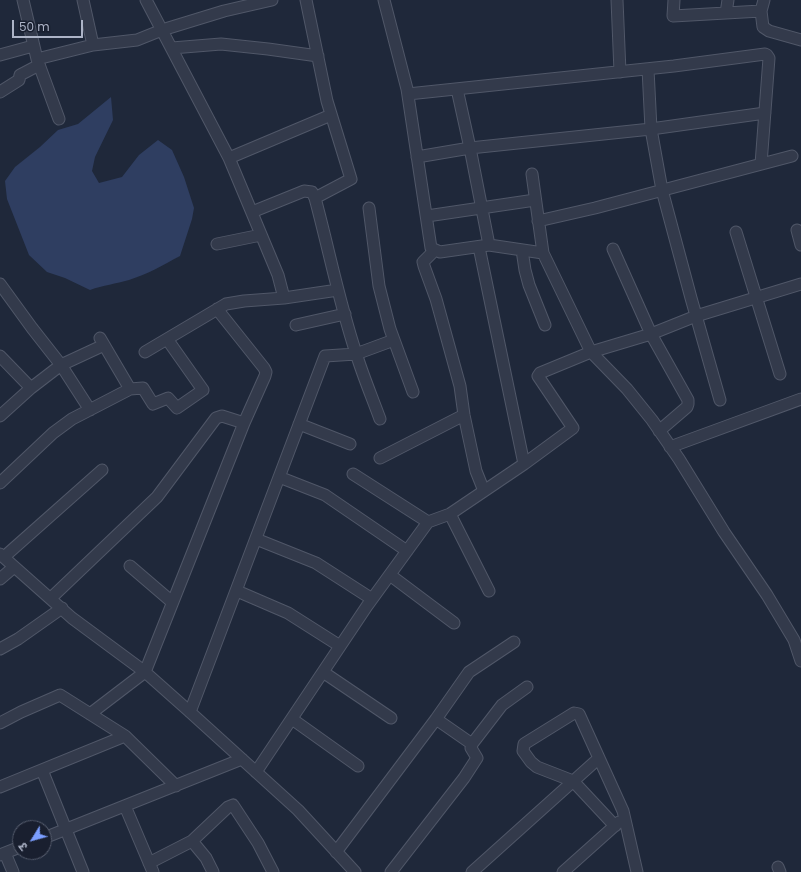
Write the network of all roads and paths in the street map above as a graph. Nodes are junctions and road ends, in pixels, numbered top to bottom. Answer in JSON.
{"nodes":[{"id":1,"x":23,"y":0,"type":"edge"},
{"id":2,"x":83,"y":0,"type":"edge"},
{"id":3,"x":146,"y":0,"type":"edge"},
{"id":4,"x":222,"y":0,"type":"edge"},
{"id":5,"x":272,"y":0,"type":"edge"},
{"id":6,"x":306,"y":0,"type":"edge"},
{"id":7,"x":384,"y":0,"type":"edge"},
{"id":8,"x":616,"y":0,"type":"edge"},
{"id":9,"x":674,"y":0,"type":"edge"},
{"id":10,"x":728,"y":0,"type":"edge"},
{"id":11,"x":762,"y":5,"type":"edge"},
{"id":12,"x":224,"y":11,"type":"junction"},
{"id":13,"x":726,"y":13,"type":"junction"},
{"id":14,"x":162,"y":30,"type":"junction"},
{"id":15,"x":801,"y":40,"type":"edge"},
{"id":16,"x":93,"y":45,"type":"junction"},
{"id":17,"x":33,"y":46,"type":"junction"},
{"id":18,"x":172,"y":48,"type":"junction"},
{"id":19,"x":0,"y":55,"type":"edge"},
{"id":20,"x":318,"y":56,"type":"junction"},
{"id":21,"x":38,"y":62,"type":"junction"},
{"id":22,"x":648,"y":69,"type":"junction"},
{"id":23,"x":620,"y":72,"type":"junction"},
{"id":24,"x":457,"y":89,"type":"junction"},
{"id":25,"x":0,"y":92,"type":"edge"},
{"id":26,"x":408,"y":94,"type":"junction"},
{"id":27,"x":765,"y":113,"type":"junction"},
{"id":28,"x":331,"y":115,"type":"junction"},
{"id":29,"x":59,"y":119,"type":"dead end"},
{"id":30,"x":651,"y":129,"type":"junction"},
{"id":31,"x":470,"y":148,"type":"junction"},
{"id":32,"x":792,"y":156,"type":"dead end"},
{"id":33,"x":418,"y":157,"type":"junction"},
{"id":34,"x":229,"y":158,"type":"junction"},
{"id":35,"x":761,"y":164,"type":"junction"},
{"id":36,"x":532,"y":174,"type":"dead end"},
{"id":37,"x":662,"y":190,"type":"junction"},
{"id":38,"x":316,"y":198,"type":"junction"},
{"id":39,"x":535,"y":200,"type":"junction"},
{"id":40,"x":369,"y":208,"type":"dead end"},
{"id":41,"x":482,"y":209,"type":"junction"},
{"id":42,"x":252,"y":212,"type":"junction"},
{"id":43,"x":426,"y":216,"type":"junction"},
{"id":44,"x":538,"y":221,"type":"junction"},
{"id":45,"x":797,"y":230,"type":"dead end"},
{"id":46,"x":736,"y":232,"type":"dead end"},
{"id":47,"x":261,"y":235,"type":"junction"},
{"id":48,"x":217,"y":244,"type":"dead end"},
{"id":49,"x":801,"y":245,"type":"edge"},
{"id":50,"x":484,"y":246,"type":"junction"},
{"id":51,"x":613,"y":249,"type":"dead end"},
{"id":52,"x":435,"y":250,"type":"junction"},
{"id":53,"x":522,"y":250,"type":"junction"},
{"id":54,"x":543,"y":253,"type":"junction"},
{"id":55,"x":0,"y":284,"type":"edge"},
{"id":56,"x":801,"y":284,"type":"edge"},
{"id":57,"x":338,"y":290,"type":"junction"},
{"id":58,"x":284,"y":298,"type":"junction"},
{"id":59,"x":756,"y":298,"type":"junction"},
{"id":60,"x":217,"y":309,"type":"junction"},
{"id":61,"x":345,"y":314,"type":"junction"},
{"id":62,"x":696,"y":316,"type":"junction"},
{"id":63,"x":296,"y":325,"type":"dead end"},
{"id":64,"x":545,"y":325,"type":"dead end"},
{"id":65,"x":651,"y":334,"type":"junction"},
{"id":66,"x":166,"y":339,"type":"junction"},
{"id":67,"x":394,"y":340,"type":"junction"},
{"id":68,"x":145,"y":352,"type":"dead end"},
{"id":69,"x":591,"y":352,"type":"junction"},
{"id":70,"x":356,"y":354,"type":"junction"},
{"id":71,"x":0,"y":356,"type":"edge"},
{"id":72,"x":61,"y":365,"type":"junction"},
{"id":73,"x":780,"y":374,"type":"dead end"},
{"id":74,"x":31,"y":388,"type":"junction"},
{"id":75,"x":130,"y":389,"type":"junction"},
{"id":76,"x":413,"y":392,"type":"dead end"},
{"id":77,"x":801,"y":399,"type":"edge"},
{"id":78,"x":720,"y":400,"type":"dead end"},
{"id":79,"x":90,"y":410,"type":"junction"},
{"id":80,"x":464,"y":415,"type":"junction"},
{"id":81,"x":0,"y":416,"type":"edge"},
{"id":82,"x":380,"y":419,"type":"dead end"},
{"id":83,"x":244,"y":423,"type":"junction"},
{"id":84,"x":299,"y":424,"type":"junction"},
{"id":85,"x":659,"y":432,"type":"junction"},
{"id":86,"x":350,"y":444,"type":"dead end"},
{"id":87,"x":670,"y":447,"type":"junction"},
{"id":88,"x":380,"y":458,"type":"dead end"},
{"id":89,"x":524,"y":464,"type":"junction"},
{"id":90,"x":102,"y":470,"type":"dead end"},
{"id":91,"x":353,"y":474,"type":"dead end"},
{"id":92,"x":279,"y":477,"type":"junction"},
{"id":93,"x":0,"y":483,"type":"edge"},
{"id":94,"x":484,"y":491,"type":"junction"},
{"id":95,"x":450,"y":514,"type":"junction"},
{"id":96,"x":428,"y":522,"type":"junction"},
{"id":97,"x":256,"y":540,"type":"junction"},
{"id":98,"x":407,"y":551,"type":"junction"},
{"id":99,"x":2,"y":555,"type":"edge"},
{"id":100,"x":130,"y":566,"type":"dead end"},
{"id":101,"x":14,"y":567,"type":"junction"},
{"id":102,"x":390,"y":575,"type":"junction"},
{"id":103,"x":0,"y":579,"type":"edge"},
{"id":104,"x":237,"y":591,"type":"junction"},
{"id":105,"x":489,"y":591,"type":"dead end"},
{"id":106,"x":51,"y":598,"type":"junction"},
{"id":107,"x":372,"y":599,"type":"junction"},
{"id":108,"x":172,"y":602,"type":"junction"},
{"id":109,"x":62,"y":608,"type":"junction"},
{"id":110,"x":454,"y":623,"type":"dead end"},
{"id":111,"x":797,"y":639,"type":"edge"},
{"id":112,"x":514,"y":642,"type":"dead end"},
{"id":113,"x":340,"y":646,"type":"junction"},
{"id":114,"x":0,"y":650,"type":"edge"},
{"id":115,"x":801,"y":661,"type":"edge"},
{"id":116,"x":145,"y":672,"type":"junction"},
{"id":117,"x":323,"y":672,"type":"junction"},
{"id":118,"x":527,"y":687,"type":"dead end"},
{"id":119,"x":190,"y":712,"type":"junction"},
{"id":120,"x":90,"y":714,"type":"junction"},
{"id":121,"x":391,"y":718,"type":"dead end"},
{"id":122,"x":292,"y":719,"type":"junction"},
{"id":123,"x":436,"y":719,"type":"junction"},
{"id":124,"x":0,"y":723,"type":"edge"},
{"id":125,"x":125,"y":736,"type":"junction"},
{"id":126,"x":472,"y":744,"type":"junction"},
{"id":127,"x":599,"y":758,"type":"junction"},
{"id":128,"x":242,"y":759,"type":"junction"},
{"id":129,"x":358,"y":766,"type":"dead end"},
{"id":130,"x":42,"y":770,"type":"junction"},
{"id":131,"x":256,"y":772,"type":"junction"},
{"id":132,"x":574,"y":781,"type":"junction"},
{"id":133,"x":176,"y":786,"type":"junction"},
{"id":134,"x":0,"y":787,"type":"edge"},
{"id":135,"x":125,"y":806,"type":"junction"},
{"id":136,"x":624,"y":818,"type":"junction"},
{"id":137,"x":615,"y":826,"type":"junction"},
{"id":138,"x":66,"y":829,"type":"junction"},
{"id":139,"x":52,"y":835,"type":"edge"},
{"id":140,"x":192,"y":841,"type":"junction"},
{"id":141,"x":336,"y":852,"type":"junction"},
{"id":142,"x":3,"y":854,"type":"edge"},
{"id":143,"x":151,"y":868,"type":"edge"},
{"id":144,"x":565,"y":871,"type":"edge"},
{"id":145,"x":13,"y":872,"type":"edge"},
{"id":146,"x":83,"y":872,"type":"edge"},
{"id":147,"x":213,"y":872,"type":"edge"},
{"id":148,"x":273,"y":872,"type":"edge"},
{"id":149,"x":355,"y":872,"type":"edge"},
{"id":150,"x":391,"y":872,"type":"edge"},
{"id":151,"x":472,"y":872,"type":"edge"},
{"id":152,"x":637,"y":872,"type":"edge"}],
"edges":[{"from":1,"to":17,"type":"street"},
{"from":2,"to":16,"type":"street"},
{"from":3,"to":14,"type":"street"},
{"from":4,"to":12,"type":"street"},
{"from":5,"to":12,"type":"street"},
{"from":6,"to":20,"type":"street"},
{"from":7,"to":26,"type":"street"},
{"from":8,"to":23,"type":"street"},
{"from":9,"to":13,"type":"street"},
{"from":10,"to":13,"type":"street"},
{"from":11,"to":13,"type":"street"},
{"from":11,"to":15,"type":"street"},
{"from":12,"to":14,"type":"street"},
{"from":14,"to":16,"type":"street"},
{"from":14,"to":18,"type":"street"},
{"from":16,"to":21,"type":"street"},
{"from":17,"to":19,"type":"street"},
{"from":17,"to":21,"type":"street"},
{"from":18,"to":20,"type":"street"},
{"from":18,"to":34,"type":"street"},
{"from":20,"to":28,"type":"street"},
{"from":21,"to":25,"type":"street"},
{"from":21,"to":29,"type":"street"},
{"from":22,"to":23,"type":"street"},
{"from":22,"to":27,"type":"street"},
{"from":22,"to":30,"type":"street"},
{"from":23,"to":24,"type":"street"},
{"from":24,"to":26,"type":"street"},
{"from":24,"to":31,"type":"street"},
{"from":26,"to":33,"type":"street"},
{"from":27,"to":30,"type":"street"},
{"from":27,"to":35,"type":"street"},
{"from":28,"to":34,"type":"street"},
{"from":28,"to":38,"type":"street"},
{"from":30,"to":31,"type":"street"},
{"from":30,"to":37,"type":"street"},
{"from":31,"to":33,"type":"street"},
{"from":31,"to":41,"type":"street"},
{"from":32,"to":35,"type":"street"},
{"from":33,"to":43,"type":"street"},
{"from":34,"to":42,"type":"street"},
{"from":35,"to":37,"type":"street"},
{"from":36,"to":39,"type":"street"},
{"from":37,"to":44,"type":"street"},
{"from":37,"to":62,"type":"street"},
{"from":38,"to":42,"type":"street"},
{"from":38,"to":57,"type":"street"},
{"from":39,"to":41,"type":"street"},
{"from":39,"to":44,"type":"street"},
{"from":40,"to":67,"type":"street"},
{"from":41,"to":43,"type":"street"},
{"from":41,"to":50,"type":"street"},
{"from":42,"to":47,"type":"street"},
{"from":43,"to":52,"type":"street"},
{"from":44,"to":54,"type":"street"},
{"from":45,"to":49,"type":"street"},
{"from":46,"to":59,"type":"street"},
{"from":47,"to":48,"type":"street"},
{"from":47,"to":58,"type":"street"},
{"from":50,"to":52,"type":"street"},
{"from":50,"to":53,"type":"street"},
{"from":50,"to":89,"type":"street"},
{"from":51,"to":65,"type":"street"},
{"from":52,"to":80,"type":"street"},
{"from":53,"to":54,"type":"street"},
{"from":53,"to":64,"type":"street"},
{"from":54,"to":69,"type":"street"},
{"from":55,"to":72,"type":"street"},
{"from":56,"to":59,"type":"street"},
{"from":57,"to":58,"type":"street"},
{"from":57,"to":61,"type":"street"},
{"from":58,"to":60,"type":"street"},
{"from":59,"to":62,"type":"street"},
{"from":59,"to":73,"type":"street"},
{"from":60,"to":66,"type":"street"},
{"from":60,"to":83,"type":"street"},
{"from":61,"to":63,"type":"street"},
{"from":61,"to":70,"type":"street"},
{"from":62,"to":65,"type":"street"},
{"from":62,"to":78,"type":"street"},
{"from":65,"to":69,"type":"street"},
{"from":65,"to":85,"type":"street"},
{"from":66,"to":68,"type":"street"},
{"from":66,"to":75,"type":"street"},
{"from":67,"to":70,"type":"street"},
{"from":67,"to":76,"type":"street"},
{"from":69,"to":85,"type":"street"},
{"from":69,"to":89,"type":"street"},
{"from":70,"to":82,"type":"street"},
{"from":70,"to":84,"type":"street"},
{"from":71,"to":74,"type":"street"},
{"from":72,"to":74,"type":"street"},
{"from":72,"to":75,"type":"street"},
{"from":72,"to":79,"type":"street"},
{"from":74,"to":81,"type":"street"},
{"from":75,"to":79,"type":"street"},
{"from":77,"to":87,"type":"street"},
{"from":79,"to":93,"type":"street"},
{"from":80,"to":88,"type":"street"},
{"from":80,"to":94,"type":"street"},
{"from":83,"to":106,"type":"street"},
{"from":83,"to":108,"type":"street"},
{"from":84,"to":86,"type":"street"},
{"from":84,"to":92,"type":"street"},
{"from":85,"to":87,"type":"street"},
{"from":87,"to":111,"type":"street"},
{"from":89,"to":94,"type":"street"},
{"from":90,"to":99,"type":"street"},
{"from":91,"to":96,"type":"street"},
{"from":92,"to":97,"type":"street"},
{"from":92,"to":98,"type":"street"},
{"from":94,"to":95,"type":"street"},
{"from":95,"to":96,"type":"street"},
{"from":95,"to":105,"type":"street"},
{"from":96,"to":98,"type":"street"},
{"from":97,"to":104,"type":"street"},
{"from":97,"to":107,"type":"street"},
{"from":98,"to":102,"type":"street"},
{"from":99,"to":101,"type":"street"},
{"from":100,"to":108,"type":"street"},
{"from":101,"to":103,"type":"street"},
{"from":101,"to":106,"type":"street"},
{"from":102,"to":107,"type":"street"},
{"from":102,"to":110,"type":"street"},
{"from":104,"to":113,"type":"street"},
{"from":104,"to":119,"type":"street"},
{"from":106,"to":109,"type":"street"},
{"from":107,"to":113,"type":"street"},
{"from":108,"to":116,"type":"street"},
{"from":109,"to":114,"type":"street"},
{"from":109,"to":116,"type":"street"},
{"from":111,"to":115,"type":"street"},
{"from":112,"to":123,"type":"street"},
{"from":113,"to":117,"type":"street"},
{"from":116,"to":119,"type":"street"},
{"from":116,"to":120,"type":"street"},
{"from":117,"to":121,"type":"street"},
{"from":117,"to":122,"type":"street"},
{"from":118,"to":126,"type":"street"},
{"from":119,"to":128,"type":"street"},
{"from":120,"to":124,"type":"street"},
{"from":120,"to":125,"type":"street"},
{"from":122,"to":129,"type":"street"},
{"from":122,"to":131,"type":"street"},
{"from":123,"to":126,"type":"street"},
{"from":123,"to":141,"type":"street"},
{"from":125,"to":130,"type":"street"},
{"from":125,"to":133,"type":"street"},
{"from":126,"to":150,"type":"street"},
{"from":127,"to":132,"type":"street"},
{"from":127,"to":132,"type":"street"},
{"from":127,"to":136,"type":"street"},
{"from":128,"to":131,"type":"street"},
{"from":128,"to":133,"type":"street"},
{"from":130,"to":134,"type":"street"},
{"from":130,"to":138,"type":"street"},
{"from":131,"to":141,"type":"street"},
{"from":132,"to":137,"type":"street"},
{"from":132,"to":151,"type":"street"},
{"from":133,"to":135,"type":"street"},
{"from":135,"to":138,"type":"street"},
{"from":135,"to":143,"type":"street"},
{"from":136,"to":137,"type":"street"},
{"from":136,"to":152,"type":"street"},
{"from":137,"to":144,"type":"street"},
{"from":138,"to":139,"type":"street"},
{"from":138,"to":146,"type":"street"},
{"from":140,"to":143,"type":"street"},
{"from":140,"to":147,"type":"street"},
{"from":140,"to":148,"type":"street"},
{"from":141,"to":149,"type":"street"},
{"from":142,"to":145,"type":"street"}]}
